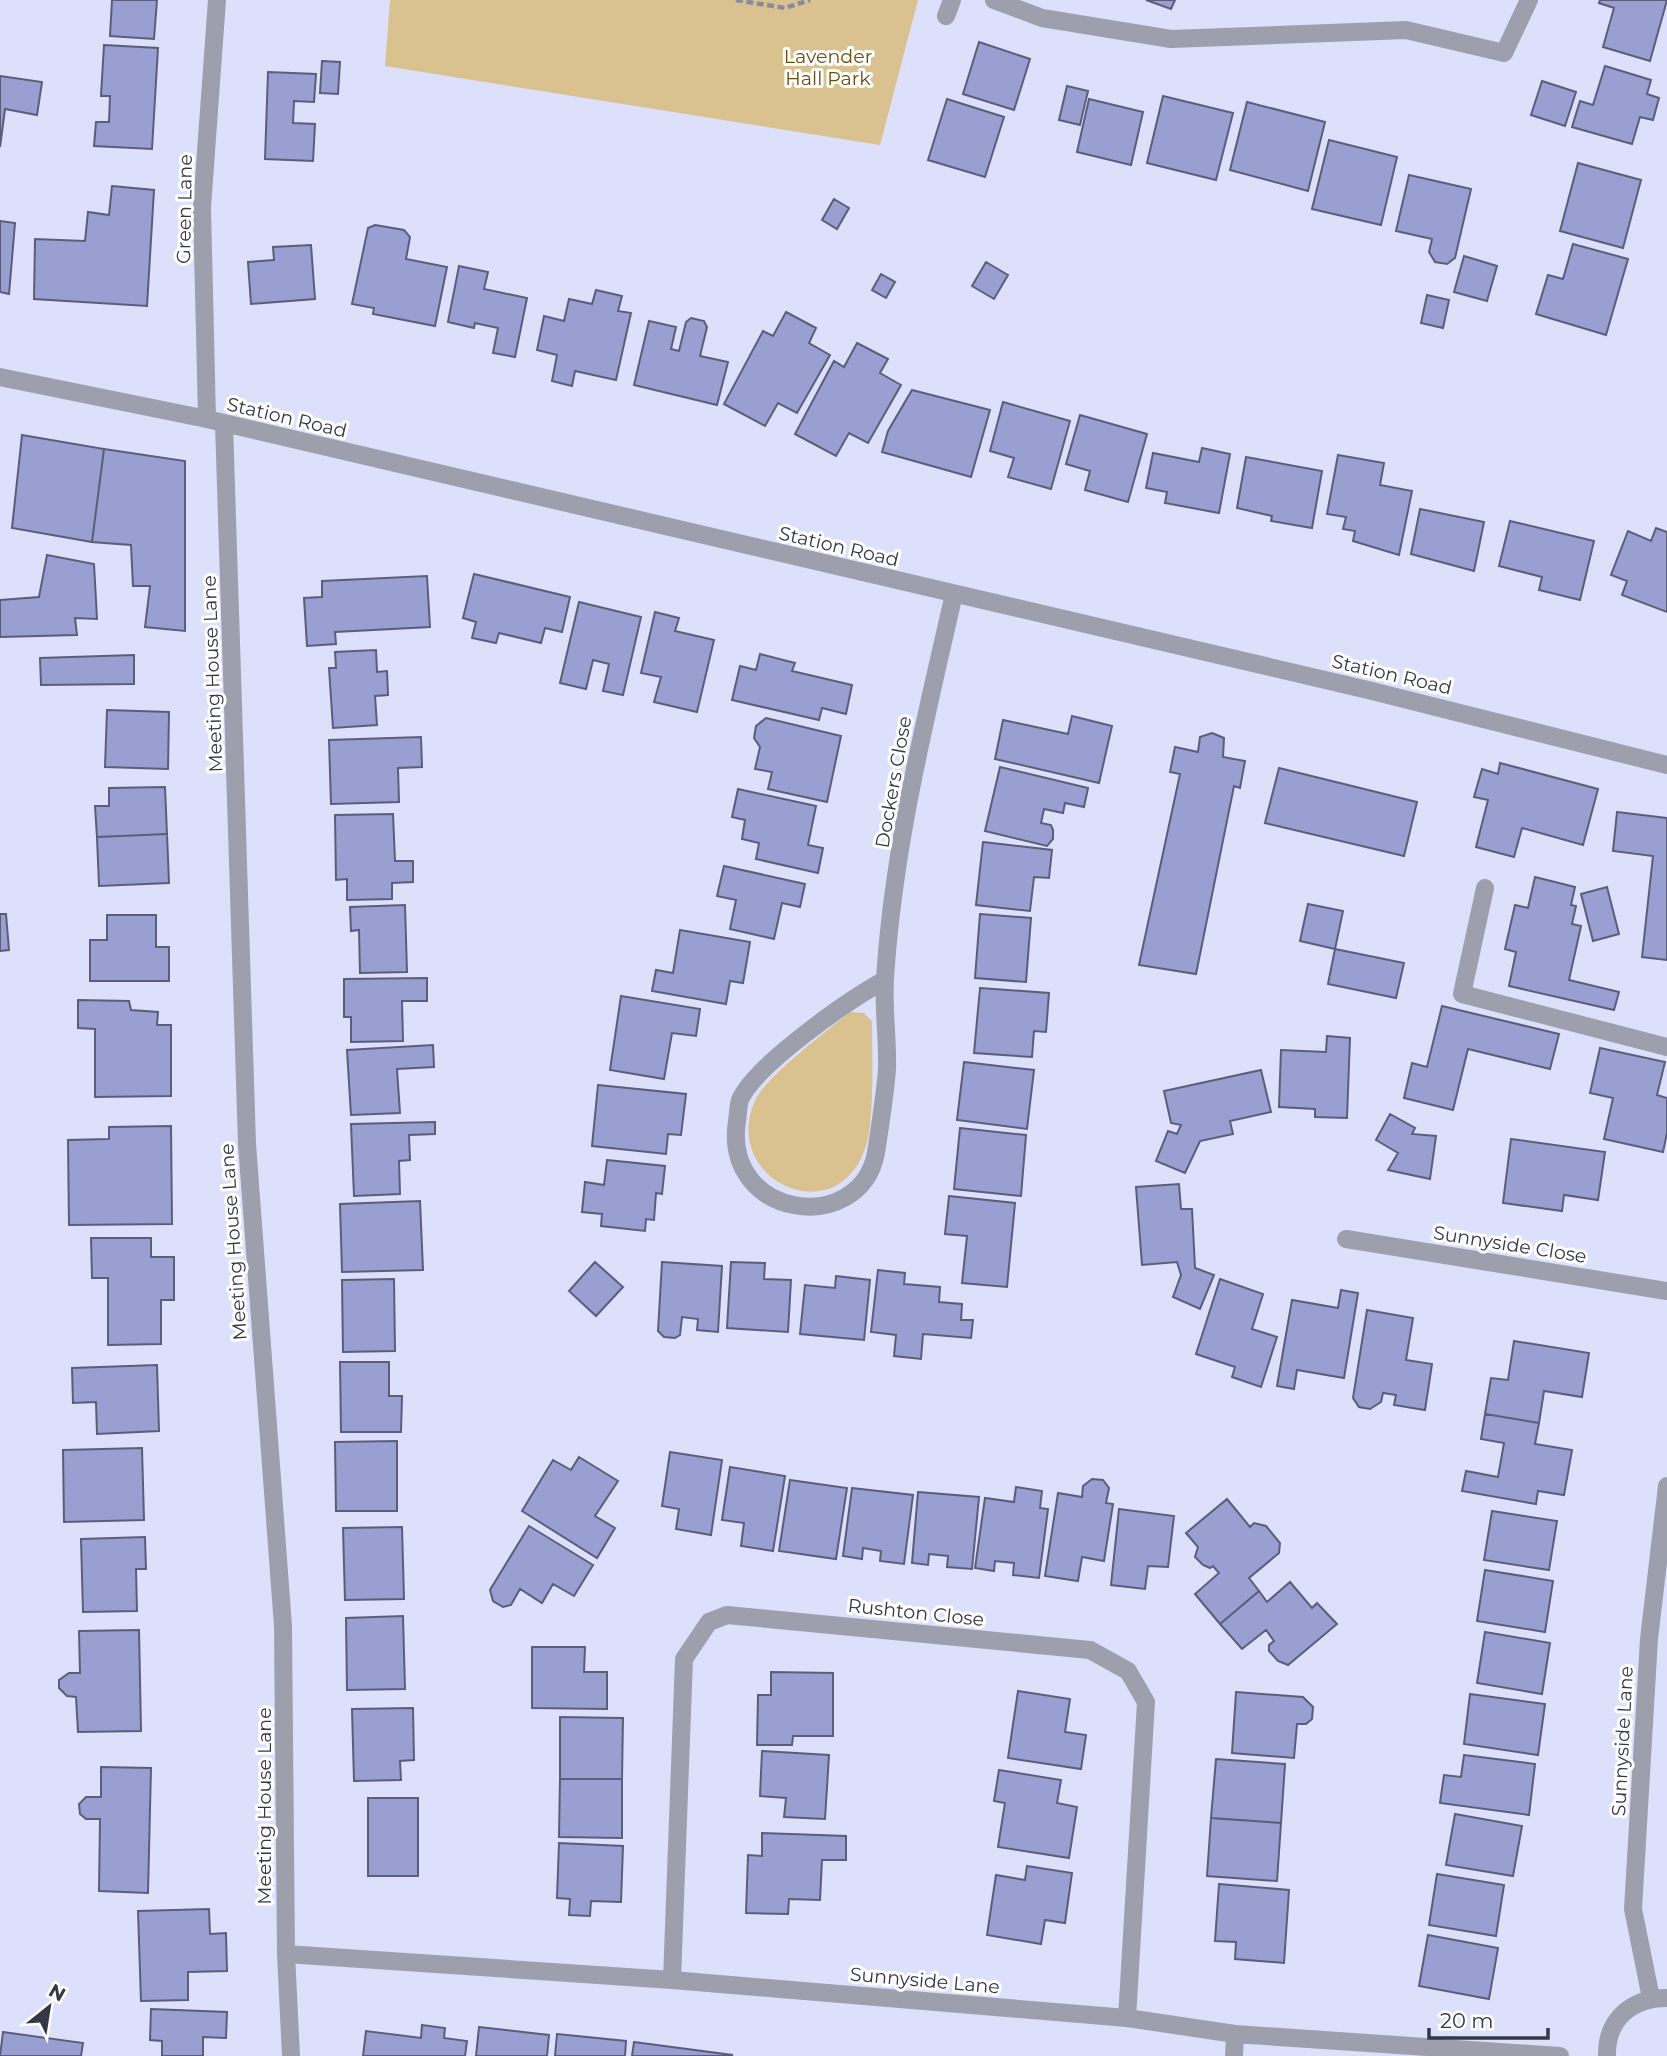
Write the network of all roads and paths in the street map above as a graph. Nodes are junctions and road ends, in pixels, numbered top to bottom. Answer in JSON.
{"nodes":[{"id":1,"x":218,"y":0,"type":"edge"},
{"id":2,"x":736,"y":0,"type":"edge"},
{"id":3,"x":810,"y":0,"type":"edge"},
{"id":4,"x":994,"y":0,"type":"edge"},
{"id":5,"x":1529,"y":0,"type":"edge"},
{"id":6,"x":0,"y":377,"type":"edge"},
{"id":7,"x":206,"y":419,"type":"junction"},
{"id":8,"x":224,"y":424,"type":"junction"},
{"id":9,"x":954,"y":594,"type":"junction"},
{"id":10,"x":1667,"y":765,"type":"edge"},
{"id":11,"x":1485,"y":888,"type":"dead end"},
{"id":12,"x":885,"y":980,"type":"junction"},
{"id":13,"x":1667,"y":1047,"type":"edge"},
{"id":14,"x":1346,"y":1239,"type":"dead end"},
{"id":15,"x":1667,"y":1291,"type":"edge"},
{"id":16,"x":1667,"y":1486,"type":"edge"},
{"id":17,"x":286,"y":1954,"type":"junction"},
{"id":18,"x":672,"y":1980,"type":"junction"},
{"id":19,"x":1659,"y":1998,"type":"edge"},
{"id":20,"x":1127,"y":2018,"type":"junction"},
{"id":21,"x":1235,"y":2034,"type":"junction"},
{"id":22,"x":290,"y":2056,"type":"edge"},
{"id":23,"x":1234,"y":2056,"type":"edge"},
{"id":24,"x":1560,"y":2056,"type":"edge"},
{"id":25,"x":1607,"y":2056,"type":"edge"}],
"edges":[{"from":1,"to":7,"type":"street","name":"Green Lane"},
{"from":2,"to":3,"type":"path"},
{"from":4,"to":5,"type":"street"},
{"from":6,"to":7,"type":"street","name":"Station Road"},
{"from":7,"to":8,"type":"street","name":"Station Road"},
{"from":8,"to":9,"type":"street","name":"Station Road"},
{"from":8,"to":17,"type":"street","name":"Meeting House Lane"},
{"from":9,"to":10,"type":"street","name":"Station Road"},
{"from":9,"to":12,"type":"street","name":"Dockers Close"},
{"from":11,"to":13,"type":"street"},
{"from":12,"to":12,"type":"street","name":"Dockers Close"},
{"from":14,"to":15,"type":"street","name":"Sunnyside Close"},
{"from":16,"to":19,"type":"street","name":"Sunnyside Lane"},
{"from":17,"to":18,"type":"street","name":"Sunnyside Lane"},
{"from":17,"to":22,"type":"street","name":"Meeting House Lane"},
{"from":18,"to":20,"type":"street","name":"Sunnyside Lane"},
{"from":18,"to":20,"type":"street","name":"Rushton Close"},
{"from":19,"to":25,"type":"street","name":"Sunnyside Lane"},
{"from":20,"to":21,"type":"street","name":"Sunnyside Lane"},
{"from":21,"to":23,"type":"street"},
{"from":21,"to":24,"type":"street","name":"Sunnyside Lane"}]}
